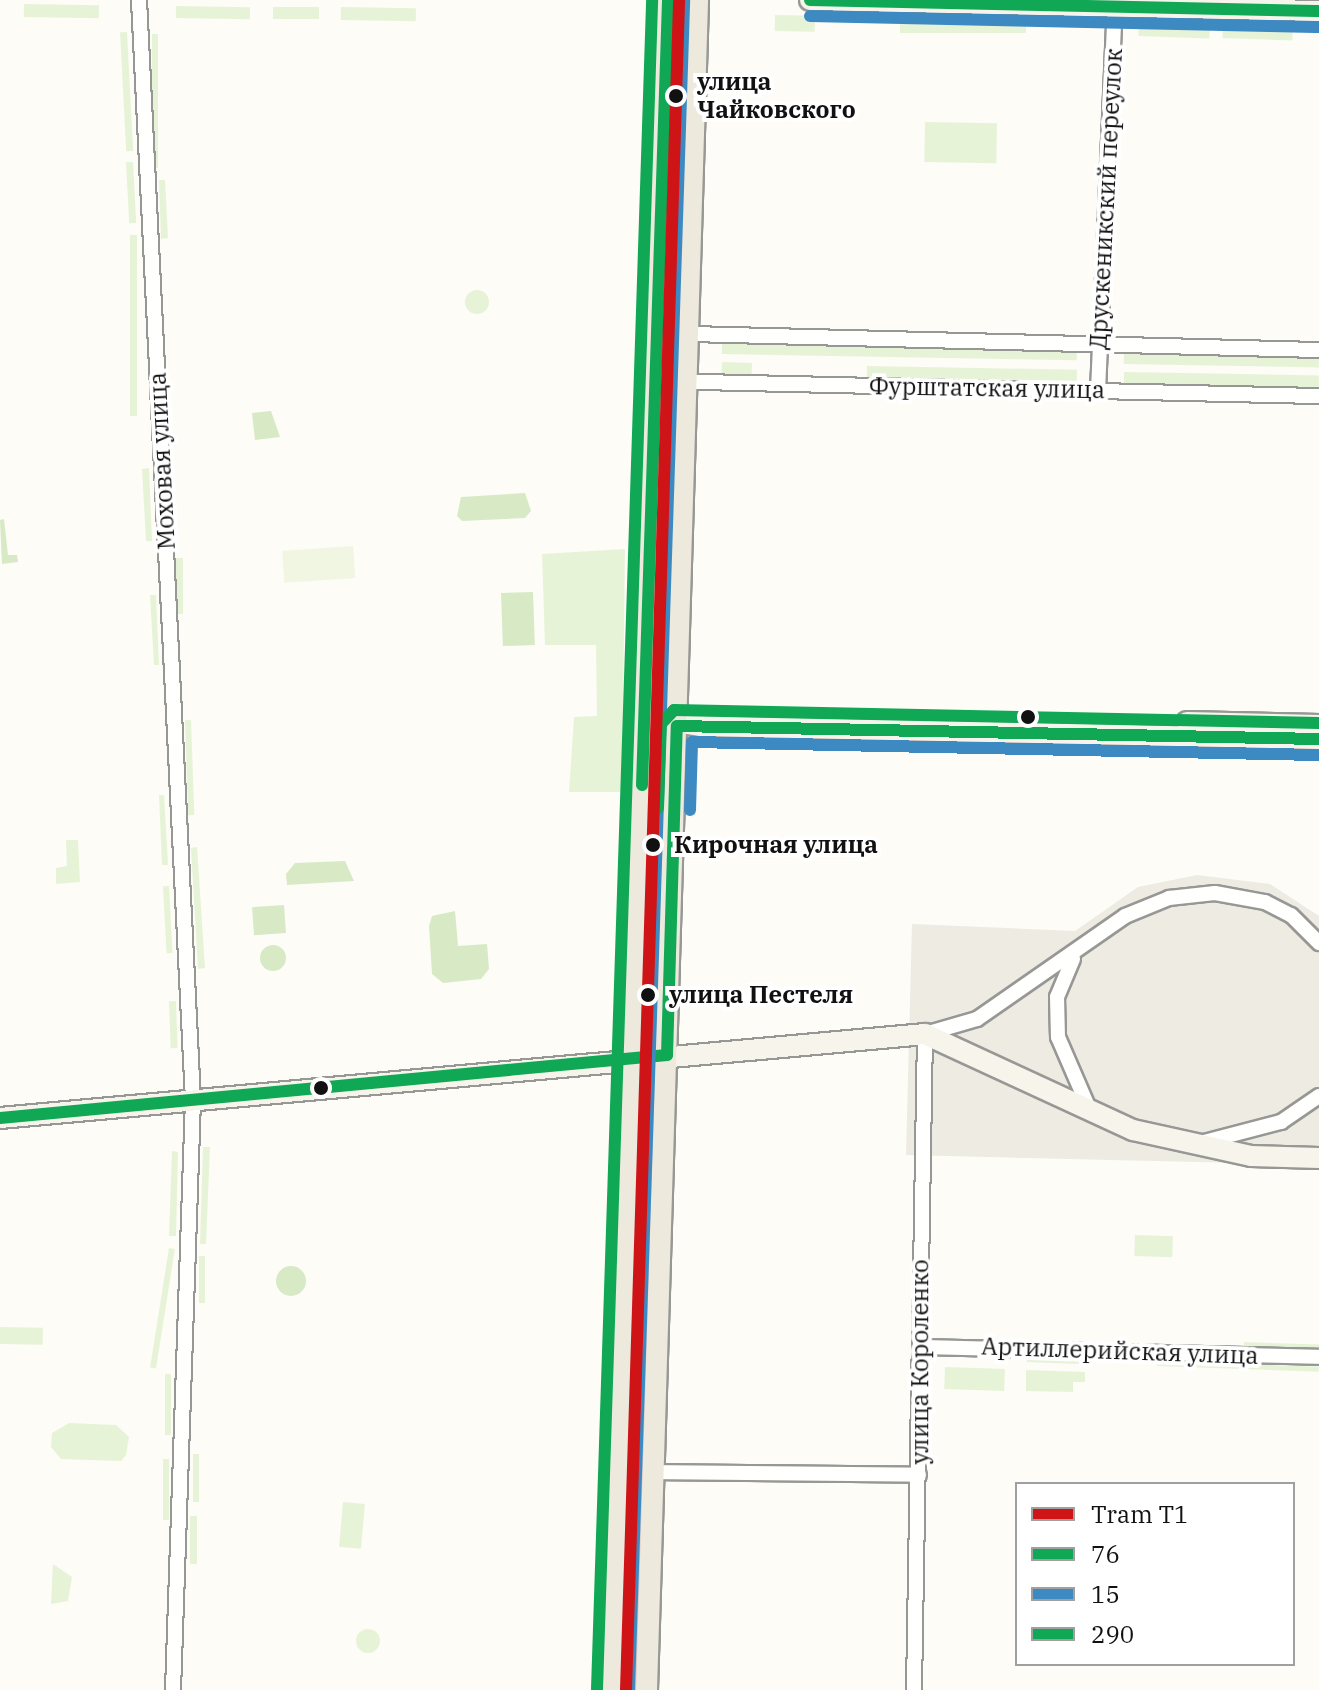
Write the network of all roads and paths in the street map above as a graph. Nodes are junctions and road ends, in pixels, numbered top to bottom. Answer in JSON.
{"nodes":[{"id":1,"x":139,"y":0,"type":"edge"},
{"id":2,"x":668,"y":0,"type":"edge"},
{"id":3,"x":697,"y":0,"type":"edge"},
{"id":4,"x":810,"y":0,"type":"edge"},
{"id":5,"x":1115,"y":7,"type":"junction"},
{"id":6,"x":1319,"y":11,"type":"edge"},
{"id":7,"x":690,"y":334,"type":"junction"},
{"id":8,"x":1100,"y":345,"type":"junction"},
{"id":9,"x":1319,"y":350,"type":"edge"},
{"id":10,"x":656,"y":381,"type":"junction"},
{"id":11,"x":688,"y":381,"type":"junction"},
{"id":12,"x":1098,"y":391,"type":"junction"},
{"id":13,"x":1319,"y":396,"type":"edge"},
{"id":14,"x":644,"y":717,"type":"junction"},
{"id":15,"x":677,"y":720,"type":"junction"},
{"id":16,"x":1319,"y":725,"type":"edge"},
{"id":17,"x":1319,"y":739,"type":"edge"},
{"id":18,"x":1319,"y":943,"type":"edge"},
{"id":19,"x":1075,"y":955,"type":"junction"},
{"id":20,"x":925,"y":1034,"type":"junction"},
{"id":21,"x":667,"y":1055,"type":"junction"},
{"id":22,"x":635,"y":1058,"type":"junction"},
{"id":23,"x":1319,"y":1096,"type":"edge"},
{"id":24,"x":193,"y":1100,"type":"junction"},
{"id":25,"x":1090,"y":1112,"type":"junction"},
{"id":26,"x":0,"y":1118,"type":"edge"},
{"id":27,"x":1204,"y":1142,"type":"junction"},
{"id":28,"x":1319,"y":1158,"type":"edge"},
{"id":29,"x":920,"y":1347,"type":"junction"},
{"id":30,"x":1319,"y":1357,"type":"edge"},
{"id":31,"x":653,"y":1472,"type":"junction"},
{"id":32,"x":919,"y":1475,"type":"junction"},
{"id":33,"x":173,"y":1690,"type":"edge"},
{"id":34,"x":613,"y":1690,"type":"edge"},
{"id":35,"x":646,"y":1690,"type":"edge"},
{"id":36,"x":914,"y":1690,"type":"edge"}],
"edges":[{"from":1,"to":24,"type":"street","name":"Моховая улица"},
{"from":2,"to":10,"type":"main road"},
{"from":3,"to":7,"type":"main road"},
{"from":4,"to":5,"type":"street"},
{"from":5,"to":6,"type":"street"},
{"from":5,"to":8,"type":"street","name":"Друскеникский переулок"},
{"from":7,"to":8,"type":"street","name":"Фурштатская улица"},
{"from":7,"to":11,"type":"main road"},
{"from":8,"to":9,"type":"street","name":"Фурштатская улица"},
{"from":8,"to":12,"type":"street","name":"Друскеникский переулок"},
{"from":10,"to":11,"type":"street","name":"Фурштатская улица"},
{"from":10,"to":14,"type":"main road"},
{"from":11,"to":12,"type":"street","name":"Фурштатская улица"},
{"from":11,"to":15,"type":"main road"},
{"from":12,"to":13,"type":"street","name":"Фурштатская улица"},
{"from":14,"to":15,"type":"street"},
{"from":14,"to":22,"type":"main road"},
{"from":15,"to":16,"type":"street"},
{"from":15,"to":17,"type":"street"},
{"from":15,"to":21,"type":"main road"},
{"from":18,"to":19,"type":"street"},
{"from":19,"to":20,"type":"street"},
{"from":19,"to":25,"type":"street"},
{"from":20,"to":21,"type":"street"},
{"from":20,"to":25,"type":"street"},
{"from":20,"to":29,"type":"street","name":"улица Короленко"},
{"from":21,"to":22,"type":"street"},
{"from":21,"to":31,"type":"main road"},
{"from":22,"to":24,"type":"street"},
{"from":22,"to":34,"type":"main road"},
{"from":23,"to":27,"type":"street"},
{"from":24,"to":26,"type":"street"},
{"from":24,"to":33,"type":"street","name":"Моховая улица"},
{"from":25,"to":27,"type":"street"},
{"from":27,"to":28,"type":"street"},
{"from":29,"to":30,"type":"street","name":"Артиллерийская улица"},
{"from":29,"to":32,"type":"street","name":"улица Короленко"},
{"from":31,"to":32,"type":"street"},
{"from":31,"to":35,"type":"main road"},
{"from":32,"to":36,"type":"street","name":"улица Короленко"}]}
